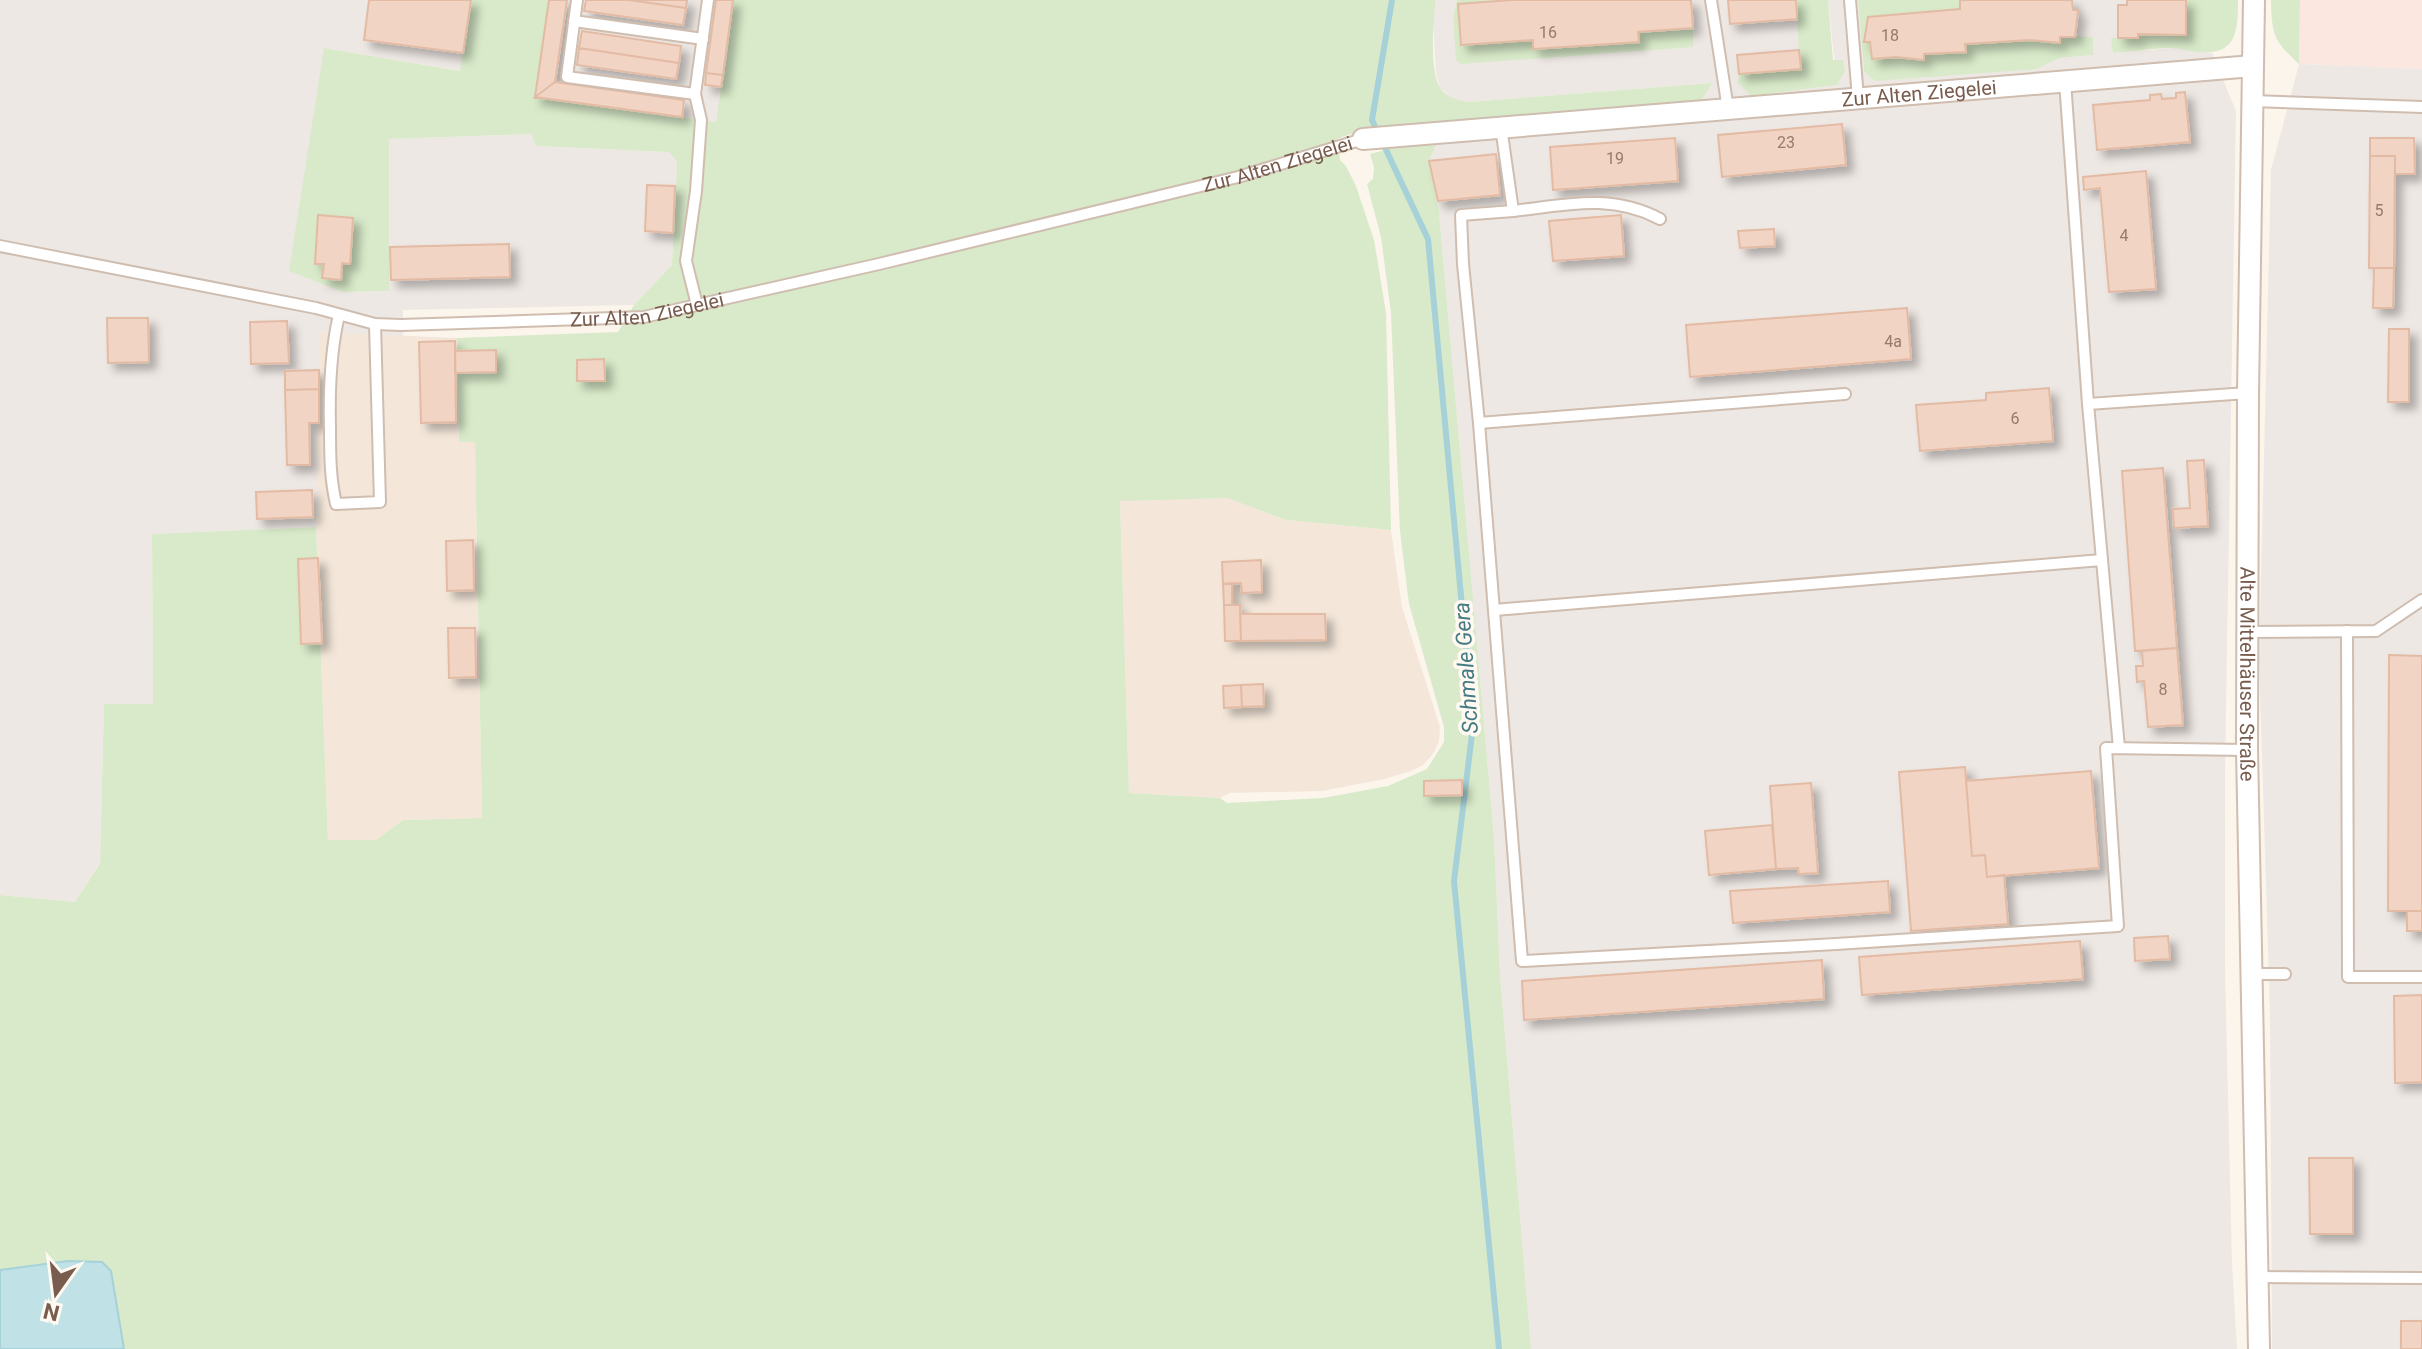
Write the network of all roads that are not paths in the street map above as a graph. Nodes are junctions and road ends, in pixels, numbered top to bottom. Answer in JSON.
{"nodes":[{"id":1,"x":577,"y":0,"type":"edge"},
{"id":2,"x":708,"y":0,"type":"edge"},
{"id":3,"x":1711,"y":0,"type":"edge"},
{"id":4,"x":1850,"y":0,"type":"edge"},
{"id":5,"x":2254,"y":0,"type":"edge"},
{"id":6,"x":574,"y":21,"type":"junction"},
{"id":7,"x":703,"y":39,"type":"junction"},
{"id":8,"x":2253,"y":66,"type":"junction"},
{"id":9,"x":2065,"y":81,"type":"junction"},
{"id":10,"x":695,"y":94,"type":"junction"},
{"id":11,"x":1858,"y":98,"type":"junction"},
{"id":12,"x":2253,"y":101,"type":"junction"},
{"id":13,"x":2422,"y":107,"type":"edge"},
{"id":14,"x":1728,"y":109,"type":"junction"},
{"id":15,"x":1501,"y":127,"type":"junction"},
{"id":16,"x":1363,"y":139,"type":"joint"},
{"id":17,"x":1513,"y":211,"type":"junction"},
{"id":18,"x":1660,"y":219,"type":"dead end"},
{"id":19,"x":0,"y":246,"type":"edge"},
{"id":20,"x":697,"y":305,"type":"junction"},
{"id":21,"x":339,"y":315,"type":"junction"},
{"id":22,"x":375,"y":324,"type":"junction"},
{"id":23,"x":2248,"y":393,"type":"junction"},
{"id":24,"x":1845,"y":394,"type":"dead end"},
{"id":25,"x":2088,"y":404,"type":"junction"},
{"id":26,"x":1479,"y":423,"type":"junction"},
{"id":27,"x":2102,"y":560,"type":"junction"},
{"id":28,"x":2422,"y":600,"type":"edge"},
{"id":29,"x":1494,"y":610,"type":"junction"},
{"id":30,"x":2347,"y":631,"type":"junction"},
{"id":31,"x":2247,"y":632,"type":"junction"},
{"id":32,"x":2119,"y":748,"type":"junction"},
{"id":33,"x":2247,"y":750,"type":"junction"},
{"id":34,"x":2251,"y":974,"type":"junction"},
{"id":35,"x":2285,"y":974,"type":"dead end"},
{"id":36,"x":2422,"y":977,"type":"edge"},
{"id":37,"x":2258,"y":1277,"type":"junction"},
{"id":38,"x":2422,"y":1278,"type":"edge"},
{"id":39,"x":2259,"y":1349,"type":"edge"}],
"edges":[{"from":1,"to":6,"type":"lane"},
{"from":2,"to":7,"type":"lane"},
{"from":3,"to":14,"type":"lane"},
{"from":4,"to":11,"type":"lane"},
{"from":5,"to":8,"type":"street","name":"Alte Mittelhäuser Straße"},
{"from":6,"to":7,"type":"lane"},
{"from":6,"to":10,"type":"lane"},
{"from":7,"to":10,"type":"lane"},
{"from":8,"to":9,"type":"street","name":"Zur Alten Ziegelei"},
{"from":8,"to":12,"type":"street","name":"Alte Mittelhäuser Straße"},
{"from":9,"to":11,"type":"street","name":"Zur Alten Ziegelei"},
{"from":9,"to":25,"type":"lane"},
{"from":10,"to":20,"type":"lane"},
{"from":11,"to":14,"type":"street","name":"Zur Alten Ziegelei"},
{"from":12,"to":13,"type":"lane"},
{"from":12,"to":23,"type":"street","name":"Alte Mittelhäuser Straße"},
{"from":14,"to":15,"type":"street","name":"Zur Alten Ziegelei"},
{"from":15,"to":16,"type":"street","name":"Zur Alten Ziegelei"},
{"from":15,"to":17,"type":"lane"},
{"from":16,"to":20,"type":"lane","name":"Zur Alten Ziegelei"},
{"from":17,"to":18,"type":"lane"},
{"from":17,"to":26,"type":"lane"},
{"from":19,"to":21,"type":"lane","name":"Zur Alten Ziegelei"},
{"from":20,"to":22,"type":"lane","name":"Zur Alten Ziegelei"},
{"from":21,"to":22,"type":"lane","name":"Zur Alten Ziegelei"},
{"from":21,"to":22,"type":"lane"},
{"from":23,"to":25,"type":"lane"},
{"from":23,"to":31,"type":"street","name":"Alte Mittelhäuser Straße"},
{"from":24,"to":26,"type":"lane"},
{"from":25,"to":27,"type":"lane"},
{"from":26,"to":29,"type":"lane"},
{"from":27,"to":29,"type":"lane"},
{"from":27,"to":32,"type":"lane"},
{"from":28,"to":30,"type":"lane"},
{"from":29,"to":32,"type":"lane"},
{"from":30,"to":31,"type":"lane"},
{"from":30,"to":36,"type":"lane"},
{"from":31,"to":33,"type":"street","name":"Alte Mittelhäuser Straße"},
{"from":32,"to":33,"type":"lane"},
{"from":33,"to":34,"type":"street","name":"Alte Mittelhäuser Straße"},
{"from":34,"to":35,"type":"lane"},
{"from":34,"to":37,"type":"street","name":"Alte Mittelhäuser Straße"},
{"from":37,"to":38,"type":"lane"},
{"from":37,"to":39,"type":"street","name":"Alte Mittelhäuser Straße"}]}
